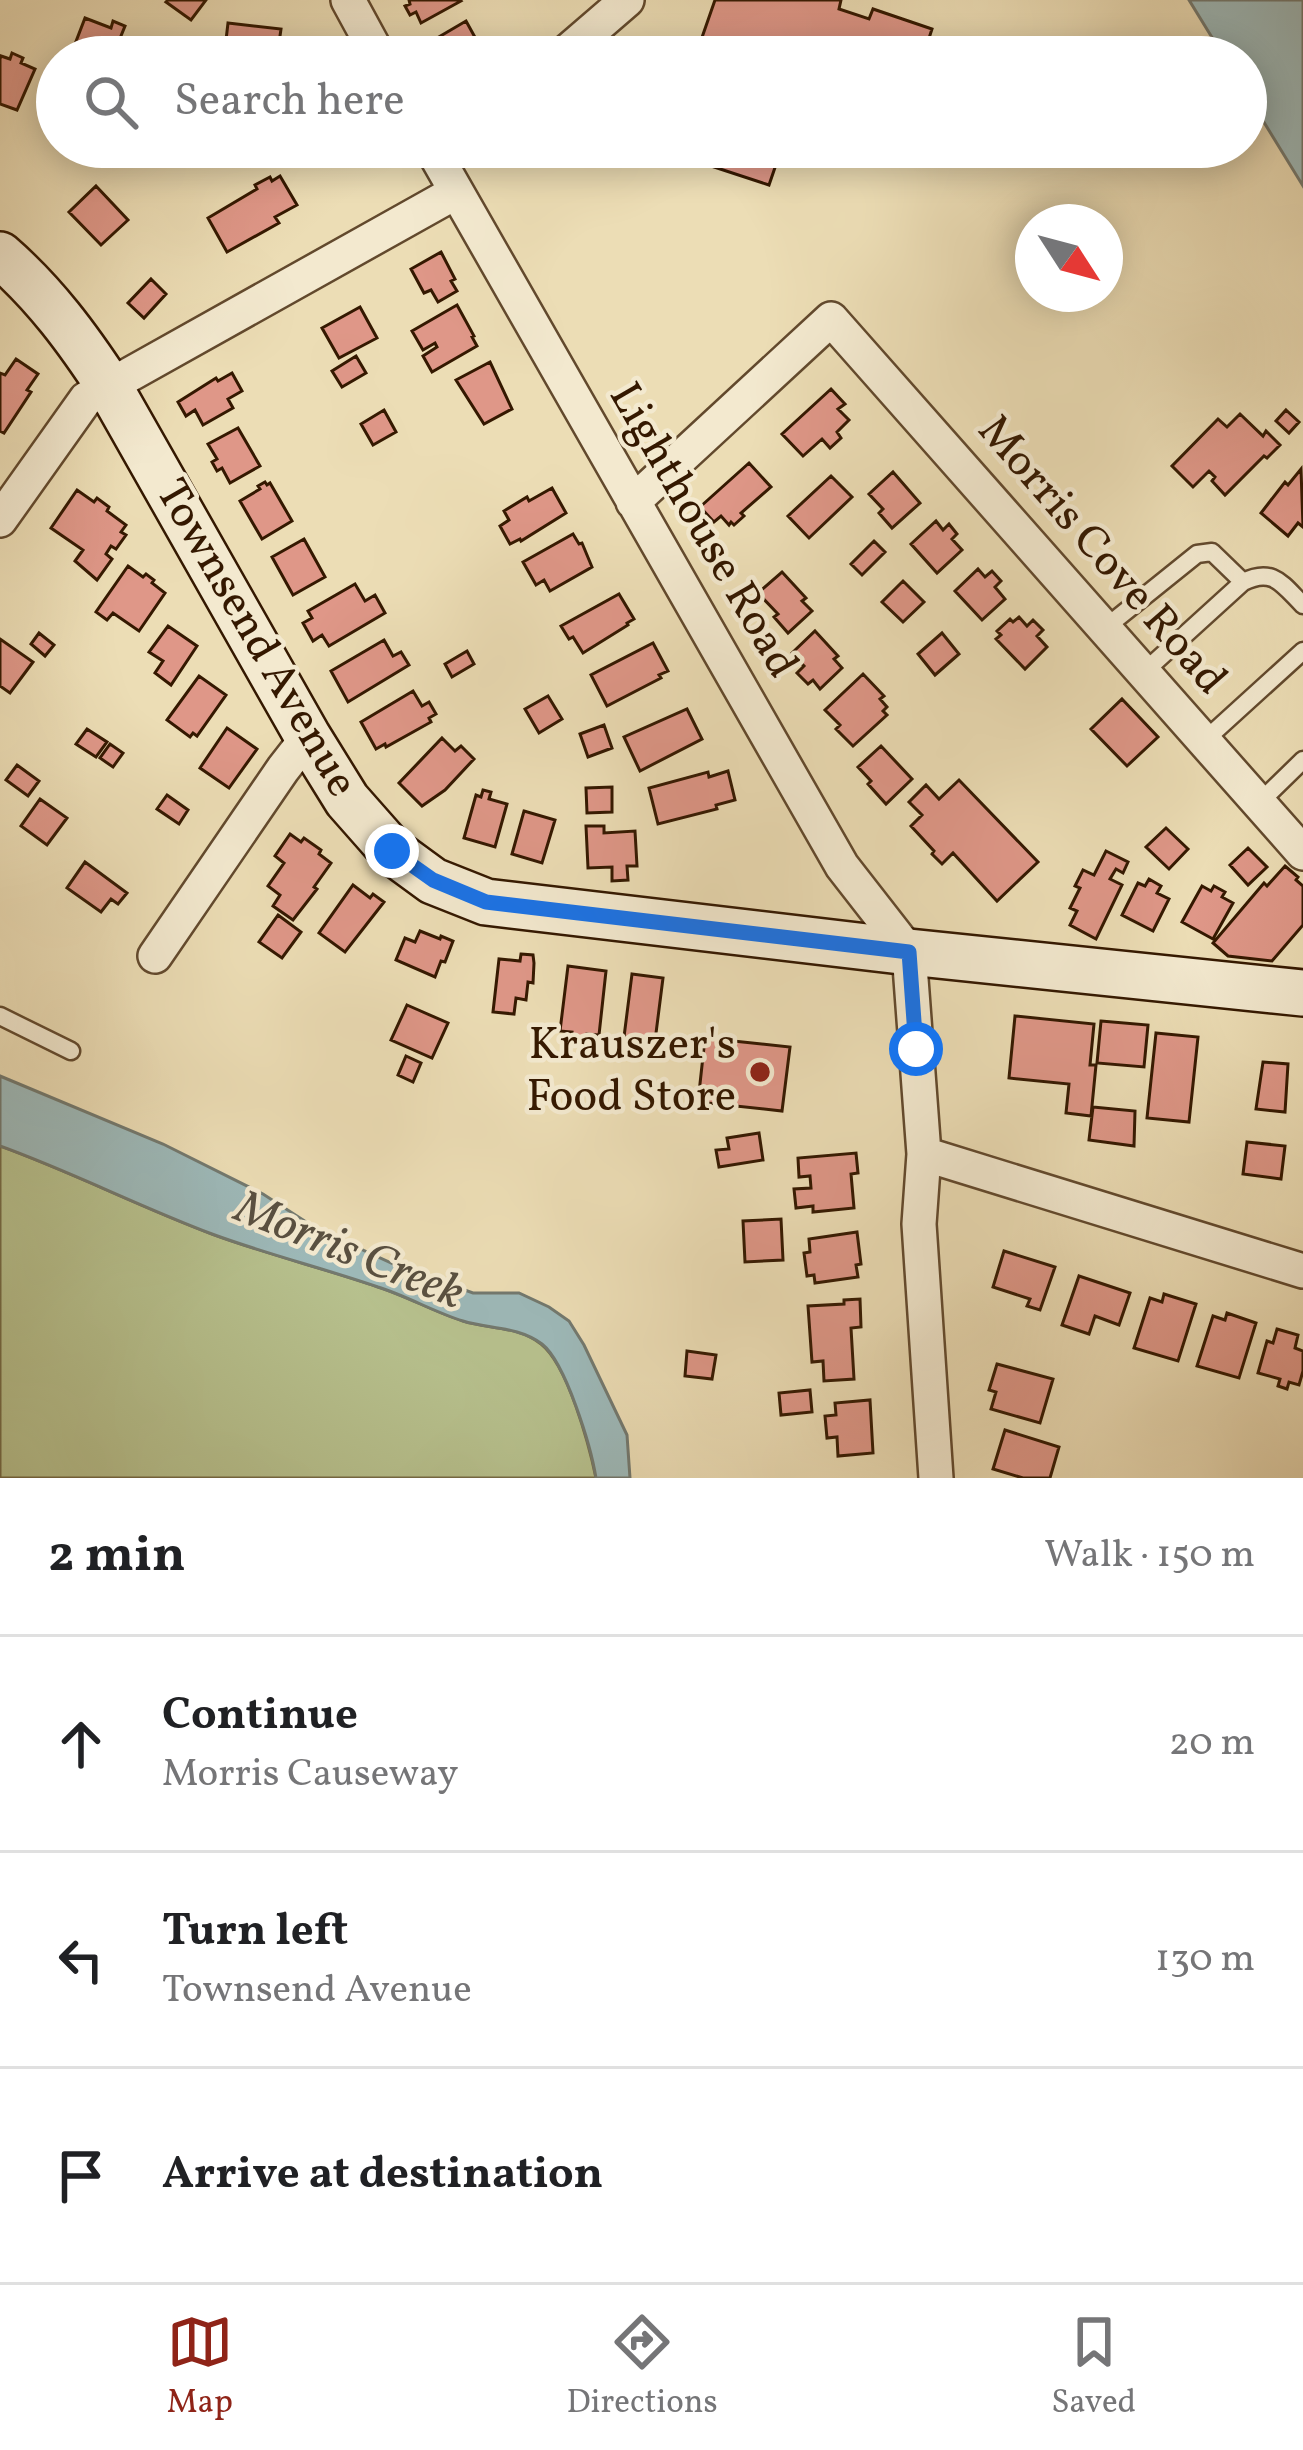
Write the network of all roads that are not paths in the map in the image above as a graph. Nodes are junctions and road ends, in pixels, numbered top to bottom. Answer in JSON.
{"nodes":[{"id":1,"x":348,"y":0,"type":"edge"},
{"id":2,"x":627,"y":0,"type":"edge"},
{"id":3,"x":368,"y":36,"type":"edge"},
{"id":4,"x":585,"y":36,"type":"edge"},
{"id":5,"x":436,"y":168,"type":"edge"},
{"id":6,"x":448,"y":168,"type":"edge"},
{"id":7,"x":0,"y":255,"type":"edge"},
{"id":8,"x":110,"y":388,"type":"junction"},
{"id":9,"x":633,"y":502,"type":"junction"},
{"id":10,"x":0,"y":520,"type":"edge"},
{"id":11,"x":1243,"y":582,"type":"junction"},
{"id":12,"x":1303,"y":605,"type":"edge"},
{"id":13,"x":1105,"y":628,"type":"junction"},
{"id":14,"x":1303,"y":651,"type":"edge"},
{"id":15,"x":1144,"y":673,"type":"junction"},
{"id":16,"x":308,"y":737,"type":"junction"},
{"id":17,"x":1204,"y":741,"type":"junction"},
{"id":18,"x":1303,"y":760,"type":"edge"},
{"id":19,"x":1259,"y":803,"type":"junction"},
{"id":20,"x":1303,"y":853,"type":"edge"},
{"id":21,"x":909,"y":952,"type":"junction"},
{"id":22,"x":155,"y":956,"type":"dead end"},
{"id":23,"x":1303,"y":993,"type":"edge"},
{"id":24,"x":0,"y":1016,"type":"edge"},
{"id":25,"x":71,"y":1051,"type":"dead end"},
{"id":26,"x":924,"y":1154,"type":"junction"},
{"id":27,"x":1303,"y":1271,"type":"edge"},
{"id":28,"x":936,"y":1478,"type":"edge"}],
"edges":[{"from":1,"to":3,"type":"street"},
{"from":2,"to":4,"type":"street"},
{"from":5,"to":8,"type":"street"},
{"from":6,"to":9,"type":"street","name":"Lighthouse Road"},
{"from":7,"to":8,"type":"main road","name":"Townsend Avenue"},
{"from":8,"to":10,"type":"street"},
{"from":8,"to":16,"type":"main road","name":"Townsend Avenue"},
{"from":9,"to":13,"type":"street","name":"Morris Cove Road"},
{"from":9,"to":21,"type":"street","name":"Lighthouse Road"},
{"from":11,"to":12,"type":"lane"},
{"from":11,"to":13,"type":"lane"},
{"from":11,"to":15,"type":"lane"},
{"from":13,"to":15,"type":"street","name":"Morris Cove Road"},
{"from":14,"to":17,"type":"lane"},
{"from":15,"to":17,"type":"street","name":"Morris Cove Road"},
{"from":16,"to":21,"type":"main road","name":"Townsend Avenue"},
{"from":16,"to":22,"type":"street"},
{"from":17,"to":19,"type":"street","name":"Morris Cove Road"},
{"from":18,"to":19,"type":"lane"},
{"from":19,"to":20,"type":"street","name":"Morris Cove Road"},
{"from":21,"to":23,"type":"main road","name":"Townsend Avenue"},
{"from":21,"to":26,"type":"street"},
{"from":24,"to":25,"type":"lane"},
{"from":26,"to":27,"type":"street"},
{"from":26,"to":28,"type":"street"}]}
